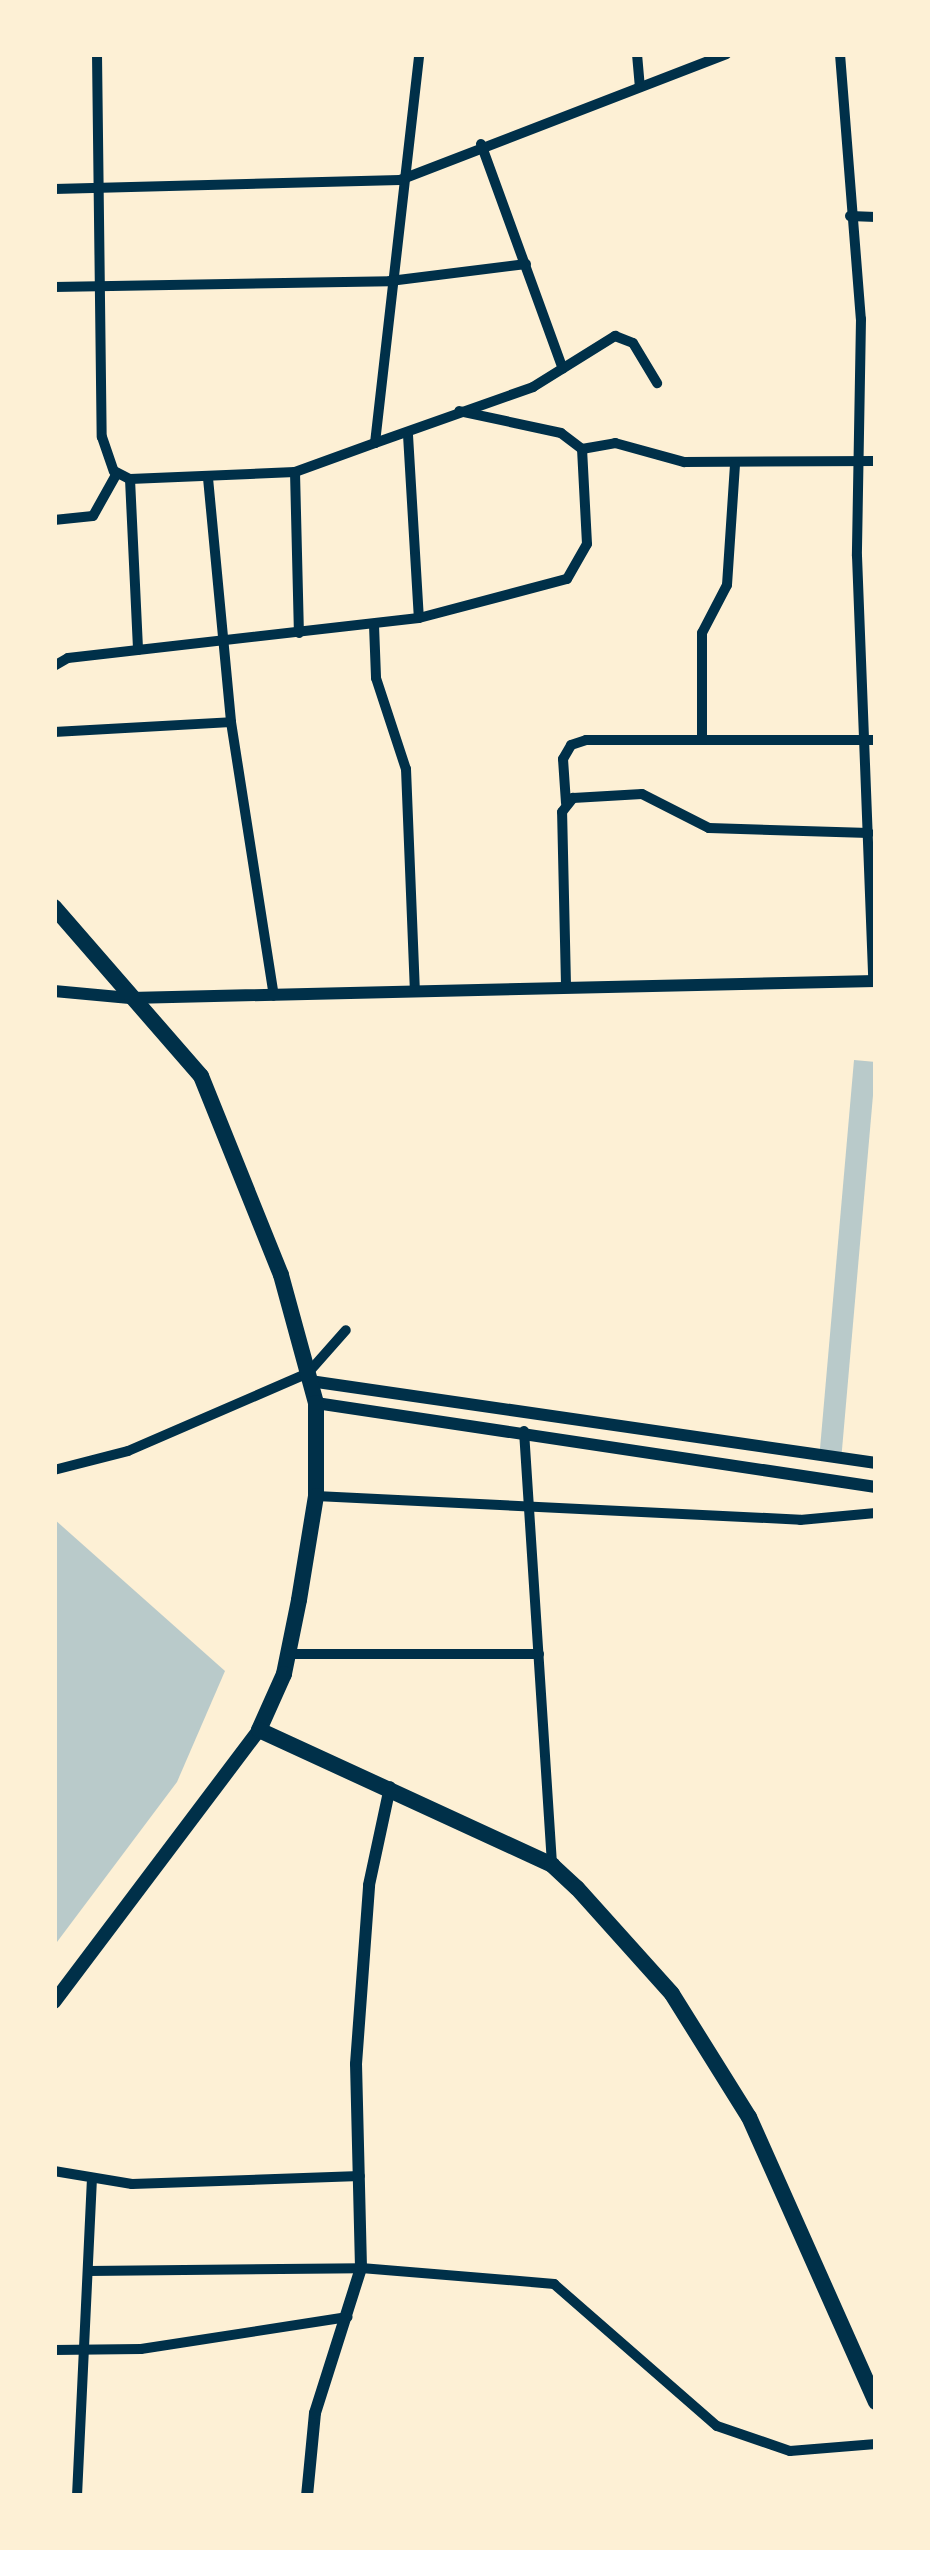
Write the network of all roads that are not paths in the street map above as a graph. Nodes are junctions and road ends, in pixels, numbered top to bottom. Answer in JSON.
{"nodes":[{"id":1,"x":97,"y":54,"type":"edge"},
{"id":2,"x":419,"y":54,"type":"edge"},
{"id":3,"x":638,"y":54,"type":"edge"},
{"id":4,"x":726,"y":54,"type":"edge"},
{"id":5,"x":841,"y":54,"type":"edge"},
{"id":6,"x":640,"y":87,"type":"junction"},
{"id":7,"x":481,"y":144,"type":"junction"},
{"id":8,"x":400,"y":180,"type":"junction"},
{"id":9,"x":100,"y":186,"type":"junction"},
{"id":10,"x":54,"y":189,"type":"edge"},
{"id":11,"x":850,"y":216,"type":"junction"},
{"id":12,"x":876,"y":218,"type":"edge"},
{"id":13,"x":526,"y":264,"type":"junction"},
{"id":14,"x":390,"y":281,"type":"junction"},
{"id":15,"x":103,"y":285,"type":"junction"},
{"id":16,"x":54,"y":287,"type":"edge"},
{"id":17,"x":563,"y":369,"type":"junction"},
{"id":18,"x":657,"y":383,"type":"dead end"},
{"id":19,"x":459,"y":411,"type":"junction"},
{"id":20,"x":408,"y":435,"type":"junction"},
{"id":21,"x":375,"y":443,"type":"junction"},
{"id":22,"x":582,"y":449,"type":"junction"},
{"id":23,"x":876,"y":461,"type":"edge"},
{"id":24,"x":859,"y":462,"type":"junction"},
{"id":25,"x":735,"y":464,"type":"junction"},
{"id":26,"x":295,"y":472,"type":"junction"},
{"id":27,"x":117,"y":473,"type":"junction"},
{"id":28,"x":208,"y":478,"type":"junction"},
{"id":29,"x":130,"y":479,"type":"junction"},
{"id":30,"x":54,"y":520,"type":"edge"},
{"id":31,"x":419,"y":618,"type":"junction"},
{"id":32,"x":374,"y":625,"type":"junction"},
{"id":33,"x":299,"y":633,"type":"junction"},
{"id":34,"x":222,"y":640,"type":"junction"},
{"id":35,"x":138,"y":650,"type":"junction"},
{"id":36,"x":54,"y":666,"type":"edge"},
{"id":37,"x":231,"y":722,"type":"junction"},
{"id":38,"x":54,"y":732,"type":"edge"},
{"id":39,"x":702,"y":740,"type":"junction"},
{"id":40,"x":870,"y":740,"type":"edge"},
{"id":41,"x":566,"y":803,"type":"junction"},
{"id":42,"x":868,"y":833,"type":"junction"},
{"id":43,"x":54,"y":907,"type":"edge"},
{"id":44,"x":874,"y":981,"type":"edge"},
{"id":45,"x":566,"y":985,"type":"junction"},
{"id":46,"x":415,"y":990,"type":"junction"},
{"id":47,"x":54,"y":991,"type":"edge"},
{"id":48,"x":274,"y":996,"type":"junction"},
{"id":49,"x":130,"y":998,"type":"junction"},
{"id":50,"x":346,"y":1330,"type":"dead end"},
{"id":51,"x":309,"y":1377,"type":"junction"},
{"id":52,"x":316,"y":1403,"type":"junction"},
{"id":53,"x":524,"y":1430,"type":"junction"},
{"id":54,"x":876,"y":1463,"type":"edge"},
{"id":55,"x":54,"y":1470,"type":"edge"},
{"id":56,"x":876,"y":1487,"type":"edge"},
{"id":57,"x":316,"y":1496,"type":"junction"},
{"id":58,"x":529,"y":1508,"type":"junction"},
{"id":59,"x":876,"y":1513,"type":"edge"},
{"id":60,"x":288,"y":1654,"type":"junction"},
{"id":61,"x":538,"y":1654,"type":"junction"},
{"id":62,"x":259,"y":1730,"type":"junction"},
{"id":63,"x":390,"y":1786,"type":"junction"},
{"id":64,"x":552,"y":1865,"type":"junction"},
{"id":65,"x":54,"y":2002,"type":"edge"},
{"id":66,"x":54,"y":2171,"type":"edge"},
{"id":67,"x":360,"y":2176,"type":"junction"},
{"id":68,"x":92,"y":2182,"type":"junction"},
{"id":69,"x":362,"y":2268,"type":"junction"},
{"id":70,"x":88,"y":2271,"type":"junction"},
{"id":71,"x":351,"y":2316,"type":"junction"},
{"id":72,"x":54,"y":2350,"type":"edge"},
{"id":73,"x":81,"y":2351,"type":"junction"},
{"id":74,"x":876,"y":2402,"type":"edge"},
{"id":75,"x":876,"y":2444,"type":"edge"},
{"id":76,"x":77,"y":2496,"type":"edge"},
{"id":77,"x":307,"y":2496,"type":"edge"}],
"edges":[{"from":1,"to":9,"type":"street"},
{"from":2,"to":8,"type":"street"},
{"from":3,"to":6,"type":"street"},
{"from":4,"to":6,"type":"street"},
{"from":5,"to":11,"type":"street"},
{"from":6,"to":7,"type":"street"},
{"from":7,"to":8,"type":"street"},
{"from":7,"to":13,"type":"street"},
{"from":8,"to":9,"type":"street"},
{"from":8,"to":14,"type":"street"},
{"from":9,"to":10,"type":"street"},
{"from":9,"to":15,"type":"street"},
{"from":11,"to":12,"type":"street"},
{"from":11,"to":24,"type":"street"},
{"from":13,"to":14,"type":"street"},
{"from":13,"to":17,"type":"street"},
{"from":14,"to":15,"type":"street"},
{"from":14,"to":21,"type":"street"},
{"from":15,"to":16,"type":"street"},
{"from":15,"to":27,"type":"street"},
{"from":17,"to":18,"type":"street"},
{"from":17,"to":19,"type":"street"},
{"from":19,"to":20,"type":"street"},
{"from":19,"to":22,"type":"street"},
{"from":20,"to":21,"type":"street"},
{"from":20,"to":31,"type":"street"},
{"from":21,"to":26,"type":"street"},
{"from":22,"to":25,"type":"street"},
{"from":22,"to":31,"type":"street"},
{"from":23,"to":24,"type":"street"},
{"from":24,"to":25,"type":"street"},
{"from":24,"to":40,"type":"street"},
{"from":25,"to":39,"type":"street"},
{"from":26,"to":28,"type":"street"},
{"from":26,"to":33,"type":"street"},
{"from":27,"to":29,"type":"street"},
{"from":27,"to":30,"type":"street"},
{"from":28,"to":29,"type":"street"},
{"from":28,"to":34,"type":"street"},
{"from":29,"to":35,"type":"street"},
{"from":31,"to":32,"type":"street"},
{"from":32,"to":33,"type":"street"},
{"from":32,"to":46,"type":"street"},
{"from":33,"to":34,"type":"street"},
{"from":34,"to":35,"type":"street"},
{"from":34,"to":37,"type":"street"},
{"from":35,"to":36,"type":"street"},
{"from":37,"to":38,"type":"street"},
{"from":37,"to":48,"type":"street"},
{"from":39,"to":40,"type":"street"},
{"from":39,"to":41,"type":"street"},
{"from":40,"to":42,"type":"street"},
{"from":41,"to":42,"type":"street"},
{"from":41,"to":45,"type":"street"},
{"from":42,"to":44,"type":"street"},
{"from":43,"to":49,"type":"main road"},
{"from":44,"to":45,"type":"street"},
{"from":45,"to":46,"type":"street"},
{"from":46,"to":48,"type":"street"},
{"from":47,"to":49,"type":"street"},
{"from":48,"to":49,"type":"street"},
{"from":49,"to":51,"type":"main road"},
{"from":50,"to":51,"type":"street"},
{"from":51,"to":52,"type":"main road"},
{"from":51,"to":54,"type":"street"},
{"from":51,"to":55,"type":"street"},
{"from":52,"to":53,"type":"street"},
{"from":52,"to":57,"type":"main road"},
{"from":53,"to":56,"type":"street"},
{"from":53,"to":58,"type":"street"},
{"from":57,"to":58,"type":"street"},
{"from":57,"to":60,"type":"main road"},
{"from":58,"to":59,"type":"street"},
{"from":58,"to":61,"type":"street"},
{"from":60,"to":61,"type":"street"},
{"from":60,"to":62,"type":"main road"},
{"from":61,"to":64,"type":"street"},
{"from":62,"to":63,"type":"main road"},
{"from":62,"to":65,"type":"main road"},
{"from":63,"to":64,"type":"main road"},
{"from":63,"to":67,"type":"street"},
{"from":64,"to":74,"type":"main road"},
{"from":66,"to":68,"type":"street"},
{"from":67,"to":68,"type":"street"},
{"from":67,"to":69,"type":"street"},
{"from":68,"to":70,"type":"street"},
{"from":69,"to":70,"type":"street"},
{"from":69,"to":71,"type":"street"},
{"from":69,"to":75,"type":"street"},
{"from":70,"to":73,"type":"street"},
{"from":71,"to":73,"type":"street"},
{"from":71,"to":77,"type":"street"},
{"from":72,"to":73,"type":"street"},
{"from":73,"to":76,"type":"street"}]}
